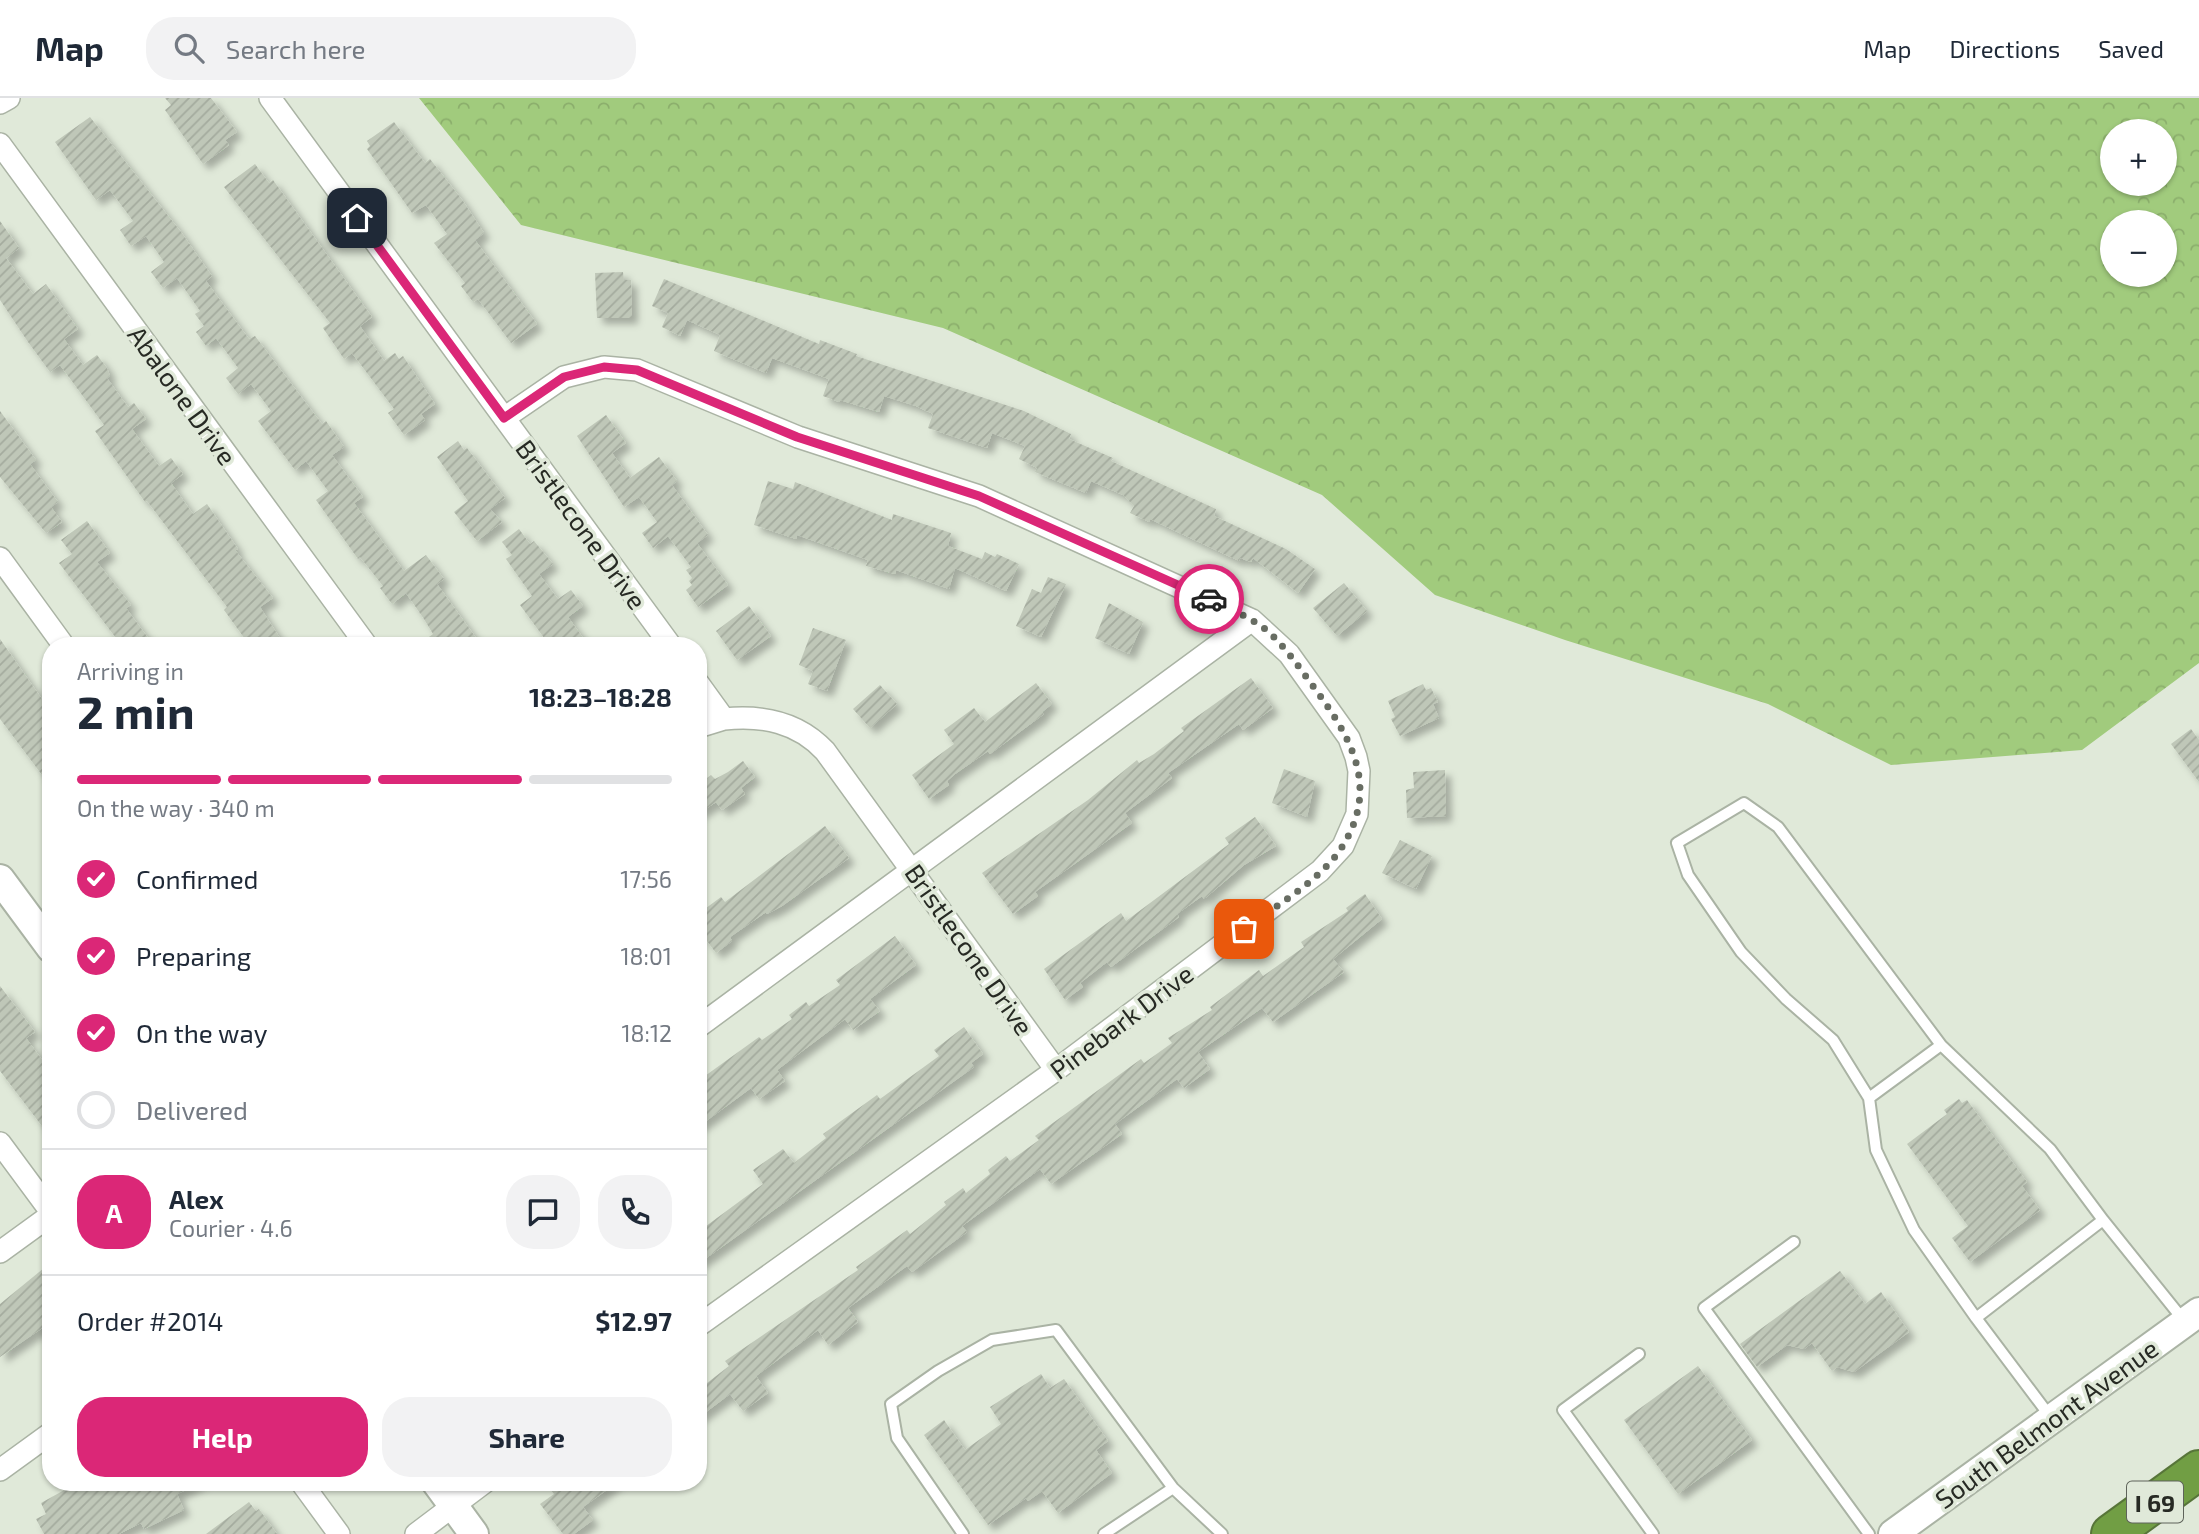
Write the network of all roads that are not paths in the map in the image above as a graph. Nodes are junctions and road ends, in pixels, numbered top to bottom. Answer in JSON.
{"nodes":[{"id":1,"x":9,"y":98,"type":"edge"},
{"id":2,"x":270,"y":98,"type":"edge"},
{"id":3,"x":0,"y":103,"type":"edge"},
{"id":4,"x":0,"y":144,"type":"edge"},
{"id":5,"x":504,"y":418,"type":"junction"},
{"id":6,"x":0,"y":558,"type":"edge"},
{"id":7,"x":1252,"y":620,"type":"junction"},
{"id":8,"x":57,"y":637,"type":"edge"},
{"id":9,"x":360,"y":637,"type":"edge"},
{"id":10,"x":664,"y":637,"type":"edge"},
{"id":11,"x":707,"y":695,"type":"edge"},
{"id":12,"x":724,"y":719,"type":"junction"},
{"id":13,"x":707,"y":724,"type":"edge"},
{"id":14,"x":913,"y":868,"type":"junction"},
{"id":15,"x":0,"y":879,"type":"edge"},
{"id":16,"x":42,"y":936,"type":"edge"},
{"id":17,"x":707,"y":1020,"type":"edge"},
{"id":18,"x":1941,"y":1045,"type":"junction"},
{"id":19,"x":1056,"y":1070,"type":"junction"},
{"id":20,"x":1869,"y":1098,"type":"junction"},
{"id":21,"x":0,"y":1143,"type":"edge"},
{"id":22,"x":42,"y":1201,"type":"edge"},
{"id":23,"x":2103,"y":1220,"type":"junction"},
{"id":24,"x":42,"y":1221,"type":"edge"},
{"id":25,"x":1794,"y":1242,"type":"dead end"},
{"id":26,"x":0,"y":1252,"type":"edge"},
{"id":27,"x":2192,"y":1317,"type":"edge"},
{"id":28,"x":1976,"y":1318,"type":"junction"},
{"id":29,"x":707,"y":1320,"type":"edge"},
{"id":30,"x":1639,"y":1354,"type":"dead end"},
{"id":31,"x":2052,"y":1419,"type":"junction"},
{"id":32,"x":42,"y":1440,"type":"edge"},
{"id":33,"x":0,"y":1470,"type":"edge"},
{"id":34,"x":2199,"y":1470,"type":"edge"},
{"id":35,"x":1173,"y":1488,"type":"junction"},
{"id":36,"x":308,"y":1491,"type":"edge"},
{"id":37,"x":442,"y":1491,"type":"edge"},
{"id":38,"x":473,"y":1491,"type":"edge"},
{"id":39,"x":453,"y":1506,"type":"junction"},
{"id":40,"x":339,"y":1534,"type":"edge"},
{"id":41,"x":416,"y":1534,"type":"edge"},
{"id":42,"x":474,"y":1534,"type":"edge"},
{"id":43,"x":963,"y":1534,"type":"edge"},
{"id":44,"x":1104,"y":1534,"type":"edge"},
{"id":45,"x":1222,"y":1534,"type":"edge"},
{"id":46,"x":1653,"y":1534,"type":"edge"},
{"id":47,"x":1868,"y":1534,"type":"edge"},
{"id":48,"x":1893,"y":1534,"type":"edge"},
{"id":49,"x":2111,"y":1534,"type":"edge"}],
"edges":[{"from":1,"to":3,"type":"street"},
{"from":2,"to":5,"type":"street","name":"Bristlecone Drive"},
{"from":4,"to":9,"type":"street","name":"Abalone Drive"},
{"from":5,"to":7,"type":"street","name":"Pinebark Drive"},
{"from":5,"to":10,"type":"street","name":"Bristlecone Drive"},
{"from":6,"to":8,"type":"street"},
{"from":7,"to":14,"type":"street"},
{"from":7,"to":19,"type":"street","name":"Pinebark Drive"},
{"from":11,"to":12,"type":"street"},
{"from":12,"to":13,"type":"street","name":"Bristlecone Drive"},
{"from":12,"to":14,"type":"street","name":"Bristlecone Drive"},
{"from":14,"to":17,"type":"street"},
{"from":14,"to":19,"type":"street","name":"Bristlecone Drive"},
{"from":15,"to":16,"type":"street"},
{"from":18,"to":20,"type":"lane"},
{"from":18,"to":20,"type":"lane"},
{"from":18,"to":23,"type":"lane"},
{"from":19,"to":29,"type":"street","name":"Pinebark Drive"},
{"from":20,"to":28,"type":"lane"},
{"from":21,"to":22,"type":"street"},
{"from":23,"to":27,"type":"lane"},
{"from":23,"to":28,"type":"lane"},
{"from":24,"to":26,"type":"street"},
{"from":25,"to":47,"type":"lane"},
{"from":27,"to":31,"type":"street","name":"South Belmont Avenue"},
{"from":28,"to":31,"type":"lane"},
{"from":30,"to":46,"type":"lane"},
{"from":31,"to":48,"type":"street","name":"South Belmont Avenue"},
{"from":32,"to":33,"type":"street"},
{"from":34,"to":49,"type":"highway","number":"I 69"},
{"from":35,"to":43,"type":"lane"},
{"from":35,"to":44,"type":"lane"},
{"from":35,"to":45,"type":"lane"},
{"from":36,"to":40,"type":"street"},
{"from":37,"to":39,"type":"street"},
{"from":38,"to":39,"type":"street"},
{"from":39,"to":41,"type":"street"},
{"from":39,"to":42,"type":"street"}]}
